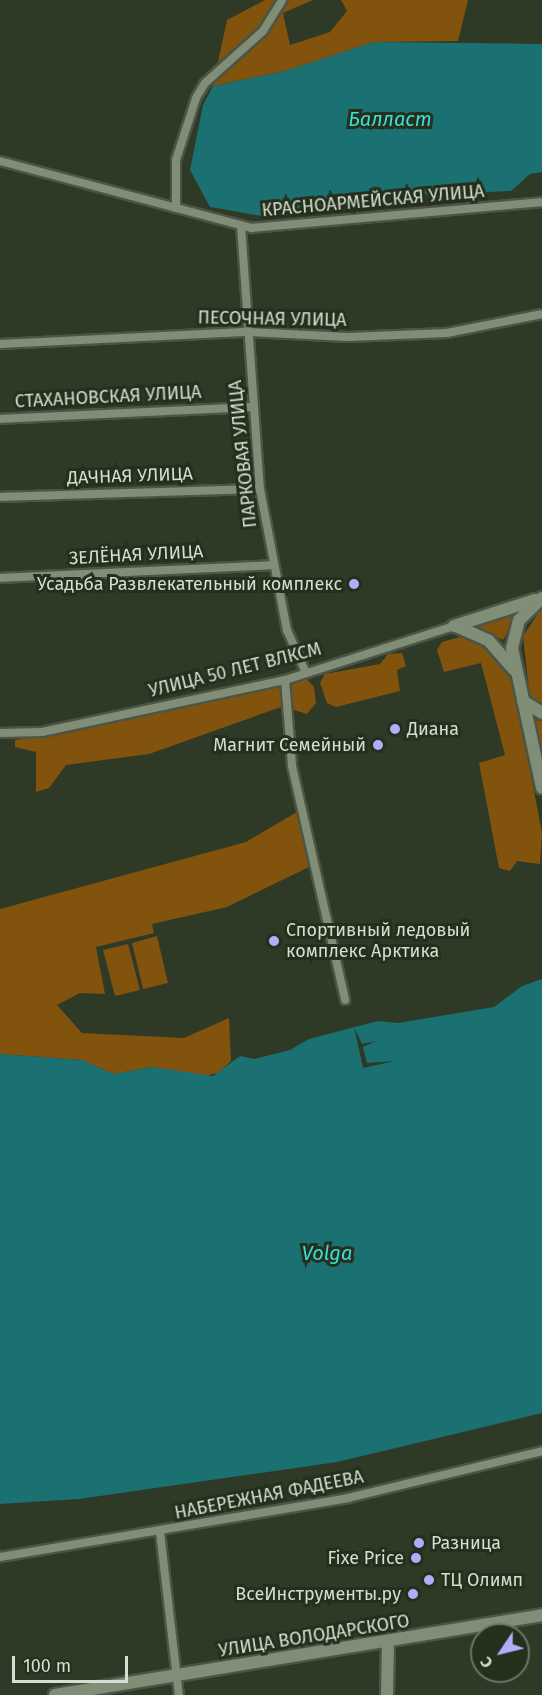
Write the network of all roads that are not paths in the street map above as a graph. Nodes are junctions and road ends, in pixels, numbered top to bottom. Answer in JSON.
{"nodes":[{"id":1,"x":282,"y":0,"type":"edge"},
{"id":2,"x":0,"y":161,"type":"edge"},
{"id":3,"x":542,"y":202,"type":"edge"},
{"id":4,"x":176,"y":208,"type":"junction"},
{"id":5,"x":241,"y":226,"type":"junction"},
{"id":6,"x":542,"y":314,"type":"edge"},
{"id":7,"x":249,"y":332,"type":"junction"},
{"id":8,"x":0,"y":344,"type":"edge"},
{"id":9,"x":254,"y":407,"type":"junction"},
{"id":10,"x":0,"y":419,"type":"edge"},
{"id":11,"x":260,"y":489,"type":"junction"},
{"id":12,"x":0,"y":497,"type":"edge"},
{"id":13,"x":273,"y":565,"type":"junction"},
{"id":14,"x":0,"y":578,"type":"edge"},
{"id":15,"x":542,"y":598,"type":"edge"},
{"id":16,"x":454,"y":626,"type":"junction"},
{"id":17,"x":306,"y":673,"type":"junction"},
{"id":18,"x":516,"y":675,"type":"junction"},
{"id":19,"x":285,"y":680,"type":"junction"},
{"id":20,"x":523,"y":701,"type":"junction"},
{"id":21,"x":542,"y":713,"type":"edge"},
{"id":22,"x":0,"y":733,"type":"edge"},
{"id":23,"x":542,"y":788,"type":"edge"},
{"id":24,"x":345,"y":999,"type":"dead end"},
{"id":25,"x":542,"y":1451,"type":"edge"},
{"id":26,"x":160,"y":1532,"type":"junction"},
{"id":27,"x":0,"y":1557,"type":"edge"},
{"id":28,"x":542,"y":1615,"type":"edge"},
{"id":29,"x":388,"y":1644,"type":"junction"},
{"id":30,"x":178,"y":1676,"type":"junction"},
{"id":31,"x":55,"y":1695,"type":"edge"},
{"id":32,"x":179,"y":1695,"type":"edge"},
{"id":33,"x":387,"y":1695,"type":"edge"}],
"edges":[{"from":1,"to":4,"type":"street"},
{"from":2,"to":4,"type":"street","name":"КРАСНОАРМЕЙСКАЯ УЛИЦА"},
{"from":3,"to":5,"type":"street","name":"КРАСНОАРМЕЙСКАЯ УЛИЦА"},
{"from":4,"to":5,"type":"street","name":"КРАСНОАРМЕЙСКАЯ УЛИЦА"},
{"from":5,"to":7,"type":"street","name":"ПАРКОВАЯ УЛИЦА"},
{"from":6,"to":7,"type":"street","name":"ПЕСОЧНАЯ УЛИЦА"},
{"from":7,"to":8,"type":"street","name":"ПЕСОЧНАЯ УЛИЦА"},
{"from":7,"to":9,"type":"street","name":"ПАРКОВАЯ УЛИЦА"},
{"from":9,"to":10,"type":"street","name":"СТАХАНОВСКАЯ УЛИЦА"},
{"from":9,"to":11,"type":"street","name":"ПАРКОВАЯ УЛИЦА"},
{"from":11,"to":12,"type":"street","name":"ДАЧНАЯ УЛИЦА"},
{"from":11,"to":13,"type":"street","name":"ПАРКОВАЯ УЛИЦА"},
{"from":13,"to":14,"type":"street","name":"ЗЕЛЁНАЯ УЛИЦА"},
{"from":13,"to":17,"type":"street","name":"ПАРКОВАЯ УЛИЦА"},
{"from":15,"to":16,"type":"street","name":"УЛИЦА 50 ЛЕТ ВЛКСМ"},
{"from":15,"to":18,"type":"street"},
{"from":16,"to":17,"type":"street","name":"УЛИЦА 50 ЛЕТ ВЛКСМ"},
{"from":16,"to":18,"type":"street"},
{"from":17,"to":19,"type":"street","name":"УЛИЦА 50 ЛЕТ ВЛКСМ"},
{"from":18,"to":20,"type":"street"},
{"from":19,"to":22,"type":"street","name":"УЛИЦА 50 ЛЕТ ВЛКСМ"},
{"from":19,"to":24,"type":"street"},
{"from":20,"to":21,"type":"street"},
{"from":20,"to":23,"type":"street"},
{"from":25,"to":26,"type":"street","name":"НАБЕРЕЖНАЯ ФАДЕЕВА"},
{"from":26,"to":27,"type":"street","name":"НАБЕРЕЖНАЯ ФАДЕЕВА"},
{"from":26,"to":30,"type":"street"},
{"from":28,"to":29,"type":"street","name":"УЛИЦА ВОЛОДАРСКОГО"},
{"from":29,"to":30,"type":"street","name":"УЛИЦА ВОЛОДАРСКОГО"},
{"from":29,"to":33,"type":"street"},
{"from":30,"to":31,"type":"street","name":"УЛИЦА ВОЛОДАРСКОГО"},
{"from":30,"to":32,"type":"street"}]}
